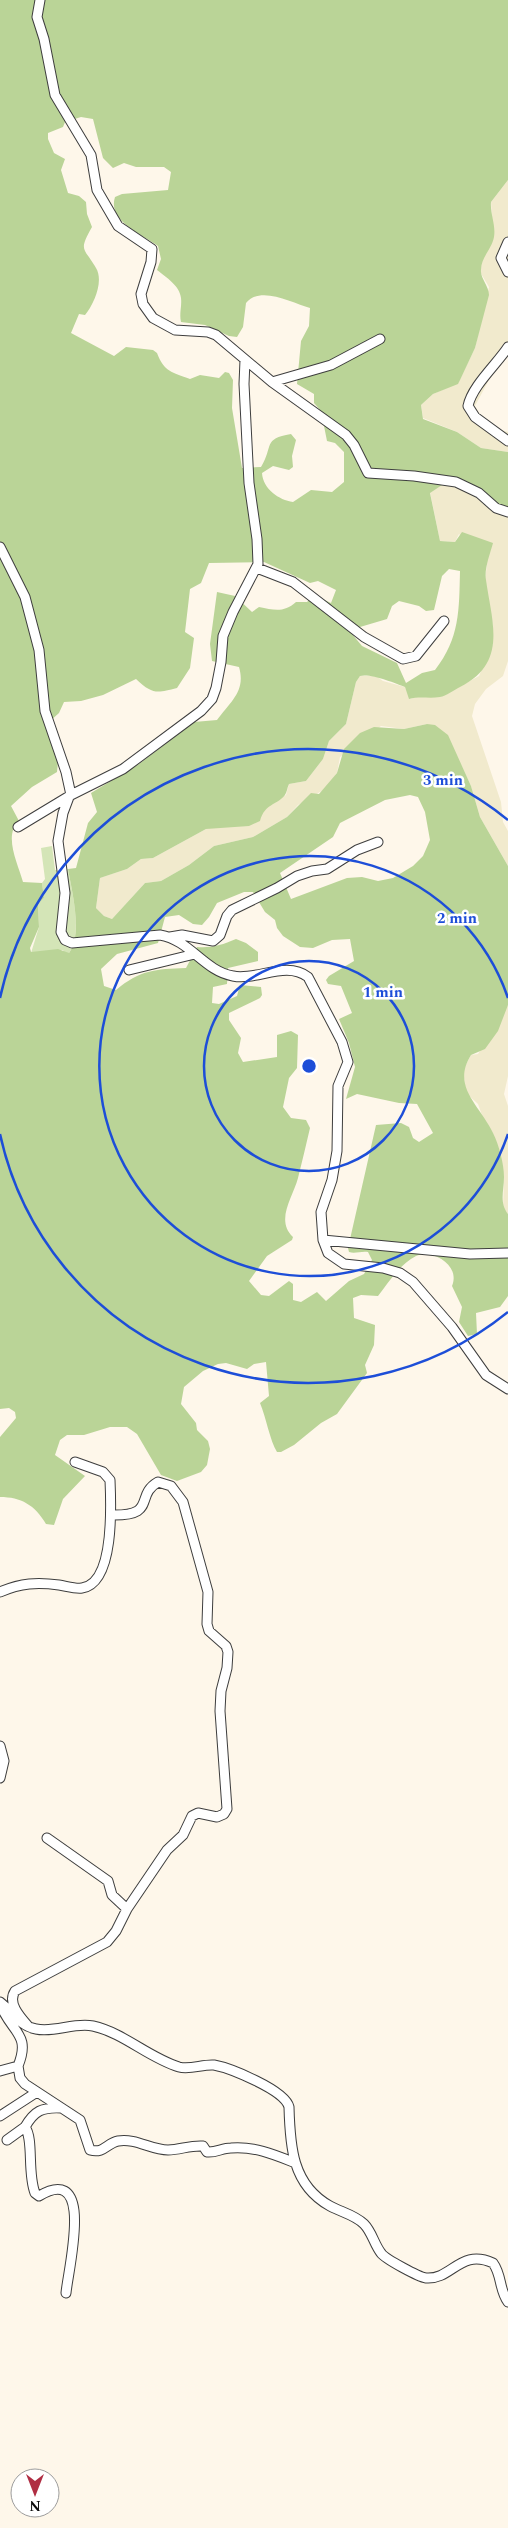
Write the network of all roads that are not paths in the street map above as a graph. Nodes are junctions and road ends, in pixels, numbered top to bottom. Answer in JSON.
{"nodes":[{"id":1,"x":40,"y":0,"type":"edge"},
{"id":2,"x":508,"y":242,"type":"edge"},
{"id":3,"x":508,"y":272,"type":"edge"},
{"id":4,"x":380,"y":339,"type":"dead end"},
{"id":5,"x":508,"y":347,"type":"edge"},
{"id":6,"x":245,"y":360,"type":"junction"},
{"id":7,"x":272,"y":382,"type":"junction"},
{"id":8,"x":508,"y":441,"type":"edge"},
{"id":9,"x":508,"y":512,"type":"edge"},
{"id":10,"x":0,"y":547,"type":"edge"},
{"id":11,"x":257,"y":568,"type":"junction"},
{"id":12,"x":444,"y":621,"type":"dead end"},
{"id":13,"x":70,"y":796,"type":"junction"},
{"id":14,"x":18,"y":827,"type":"dead end"},
{"id":15,"x":378,"y":842,"type":"dead end"},
{"id":16,"x":170,"y":937,"type":"junction"},
{"id":17,"x":195,"y":954,"type":"junction"},
{"id":18,"x":129,"y":970,"type":"dead end"},
{"id":19,"x":323,"y":1240,"type":"junction"},
{"id":20,"x":508,"y":1253,"type":"edge"},
{"id":21,"x":508,"y":1389,"type":"edge"},
{"id":22,"x":75,"y":1462,"type":"dead end"},
{"id":23,"x":111,"y":1516,"type":"junction"},
{"id":24,"x":0,"y":1592,"type":"edge"},
{"id":25,"x":0,"y":1746,"type":"edge"},
{"id":26,"x":0,"y":1778,"type":"edge"},
{"id":27,"x":47,"y":1838,"type":"dead end"},
{"id":28,"x":127,"y":1909,"type":"junction"},
{"id":29,"x":0,"y":2003,"type":"edge"},
{"id":30,"x":28,"y":2026,"type":"junction"},
{"id":31,"x":18,"y":2066,"type":"junction"},
{"id":32,"x":0,"y":2071,"type":"edge"},
{"id":33,"x":37,"y":2092,"type":"junction"},
{"id":34,"x":64,"y":2108,"type":"junction"},
{"id":35,"x":0,"y":2116,"type":"edge"},
{"id":36,"x":24,"y":2127,"type":"junction"},
{"id":37,"x":7,"y":2140,"type":"dead end"},
{"id":38,"x":293,"y":2162,"type":"junction"},
{"id":39,"x":498,"y":2273,"type":"junction"},
{"id":40,"x":508,"y":2273,"type":"edge"},
{"id":41,"x":66,"y":2293,"type":"dead end"},
{"id":42,"x":508,"y":2302,"type":"edge"}],
"edges":[{"from":1,"to":6,"type":"street"},
{"from":2,"to":3,"type":"street"},
{"from":4,"to":7,"type":"street"},
{"from":5,"to":8,"type":"street"},
{"from":6,"to":7,"type":"street"},
{"from":6,"to":11,"type":"street"},
{"from":7,"to":9,"type":"street"},
{"from":10,"to":13,"type":"street"},
{"from":11,"to":12,"type":"street"},
{"from":11,"to":13,"type":"street"},
{"from":13,"to":14,"type":"street"},
{"from":13,"to":16,"type":"street"},
{"from":15,"to":16,"type":"street"},
{"from":16,"to":17,"type":"street"},
{"from":17,"to":18,"type":"street"},
{"from":17,"to":19,"type":"street"},
{"from":19,"to":20,"type":"street"},
{"from":19,"to":21,"type":"street"},
{"from":22,"to":23,"type":"street"},
{"from":23,"to":24,"type":"street"},
{"from":23,"to":28,"type":"street"},
{"from":25,"to":26,"type":"street"},
{"from":27,"to":28,"type":"street"},
{"from":28,"to":30,"type":"street"},
{"from":29,"to":30,"type":"street"},
{"from":29,"to":31,"type":"street"},
{"from":30,"to":38,"type":"street"},
{"from":31,"to":32,"type":"street"},
{"from":31,"to":33,"type":"street"},
{"from":33,"to":34,"type":"street"},
{"from":33,"to":35,"type":"street"},
{"from":34,"to":36,"type":"street"},
{"from":34,"to":38,"type":"street"},
{"from":36,"to":37,"type":"street"},
{"from":36,"to":41,"type":"street"},
{"from":38,"to":39,"type":"street"},
{"from":39,"to":40,"type":"street"},
{"from":39,"to":42,"type":"street"}]}
